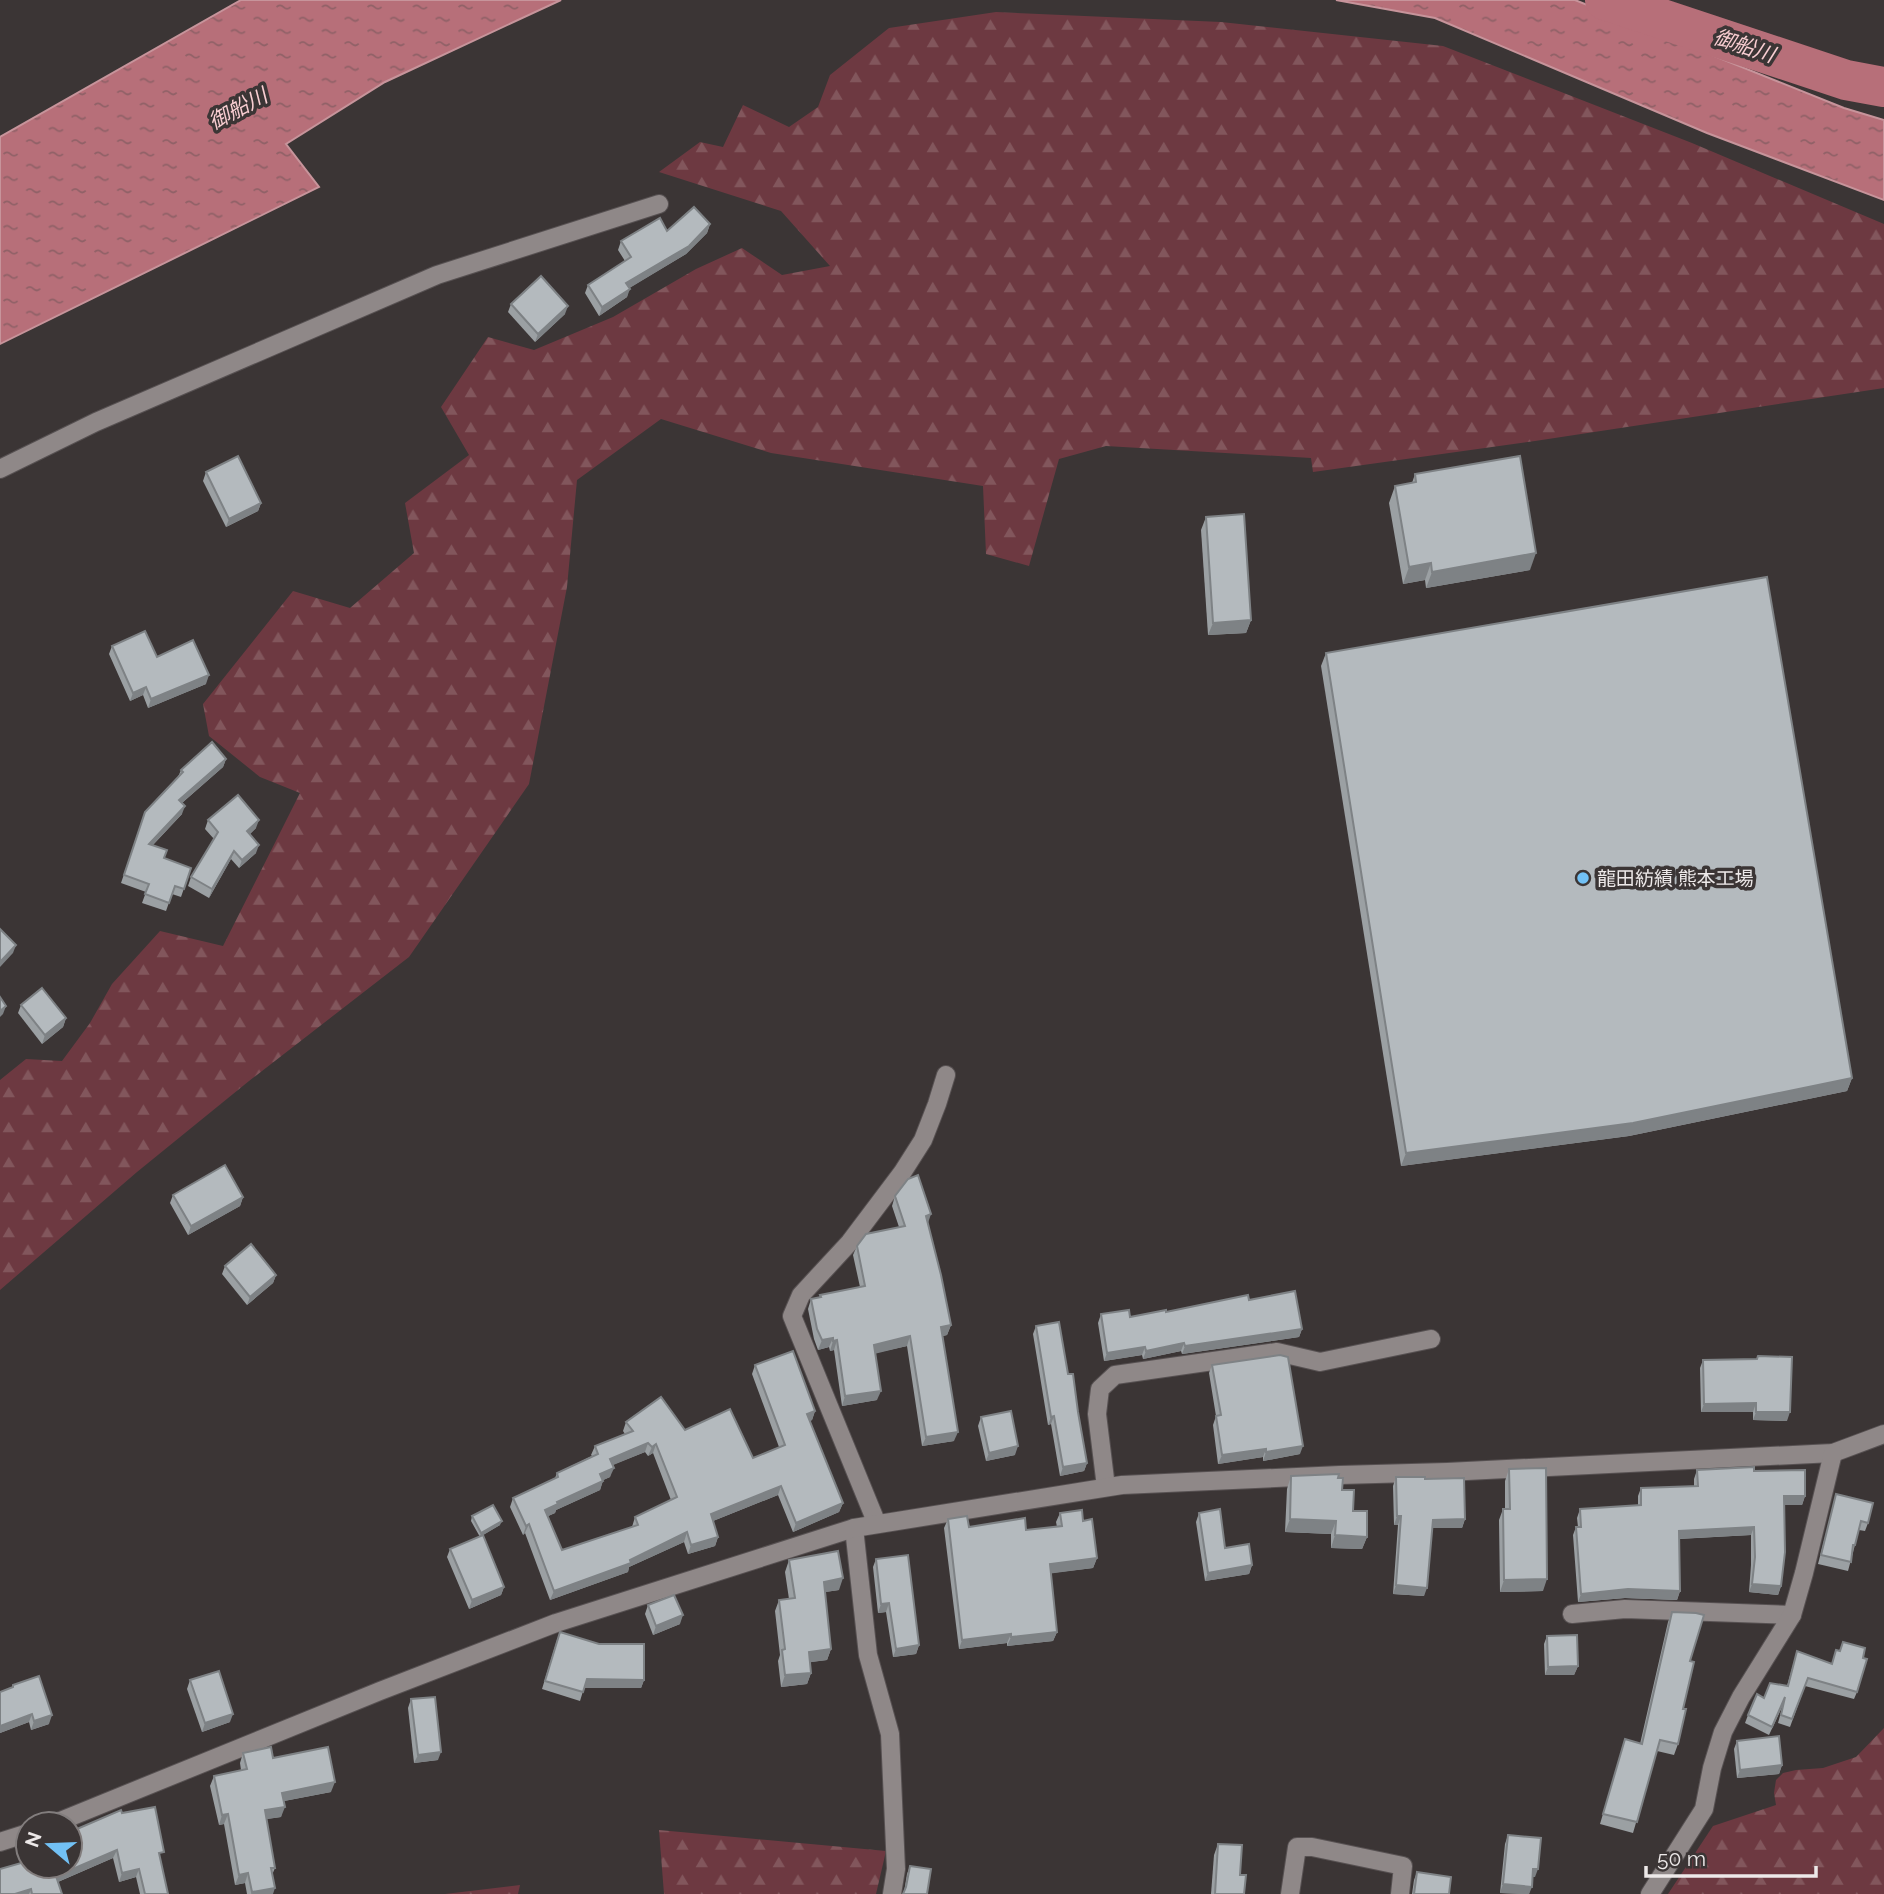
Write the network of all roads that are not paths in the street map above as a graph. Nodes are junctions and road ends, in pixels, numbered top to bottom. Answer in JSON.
{"nodes":[{"id":1,"x":659,"y":204,"type":"dead end"},
{"id":2,"x":0,"y":469,"type":"edge"},
{"id":3,"x":946,"y":1074,"type":"dead end"},
{"id":4,"x":1431,"y":1339,"type":"dead end"},
{"id":5,"x":1884,"y":1434,"type":"edge"},
{"id":6,"x":1833,"y":1453,"type":"junction"},
{"id":7,"x":1106,"y":1487,"type":"junction"},
{"id":8,"x":877,"y":1524,"type":"junction"},
{"id":9,"x":854,"y":1528,"type":"junction"},
{"id":10,"x":1573,"y":1614,"type":"dead end"},
{"id":11,"x":1792,"y":1615,"type":"junction"},
{"id":12,"x":84,"y":1811,"type":"edge"},
{"id":13,"x":892,"y":1894,"type":"edge"},
{"id":14,"x":1290,"y":1894,"type":"edge"},
{"id":15,"x":1400,"y":1894,"type":"edge"},
{"id":16,"x":1650,"y":1894,"type":"edge"}],
"edges":[{"from":1,"to":2,"type":"street"},
{"from":3,"to":8,"type":"street"},
{"from":4,"to":7,"type":"street"},
{"from":5,"to":6,"type":"street"},
{"from":6,"to":7,"type":"street"},
{"from":6,"to":11,"type":"street"},
{"from":7,"to":8,"type":"street"},
{"from":8,"to":9,"type":"street"},
{"from":9,"to":12,"type":"street"},
{"from":9,"to":13,"type":"street"},
{"from":10,"to":11,"type":"street"},
{"from":11,"to":16,"type":"street"},
{"from":14,"to":15,"type":"street"}]}
